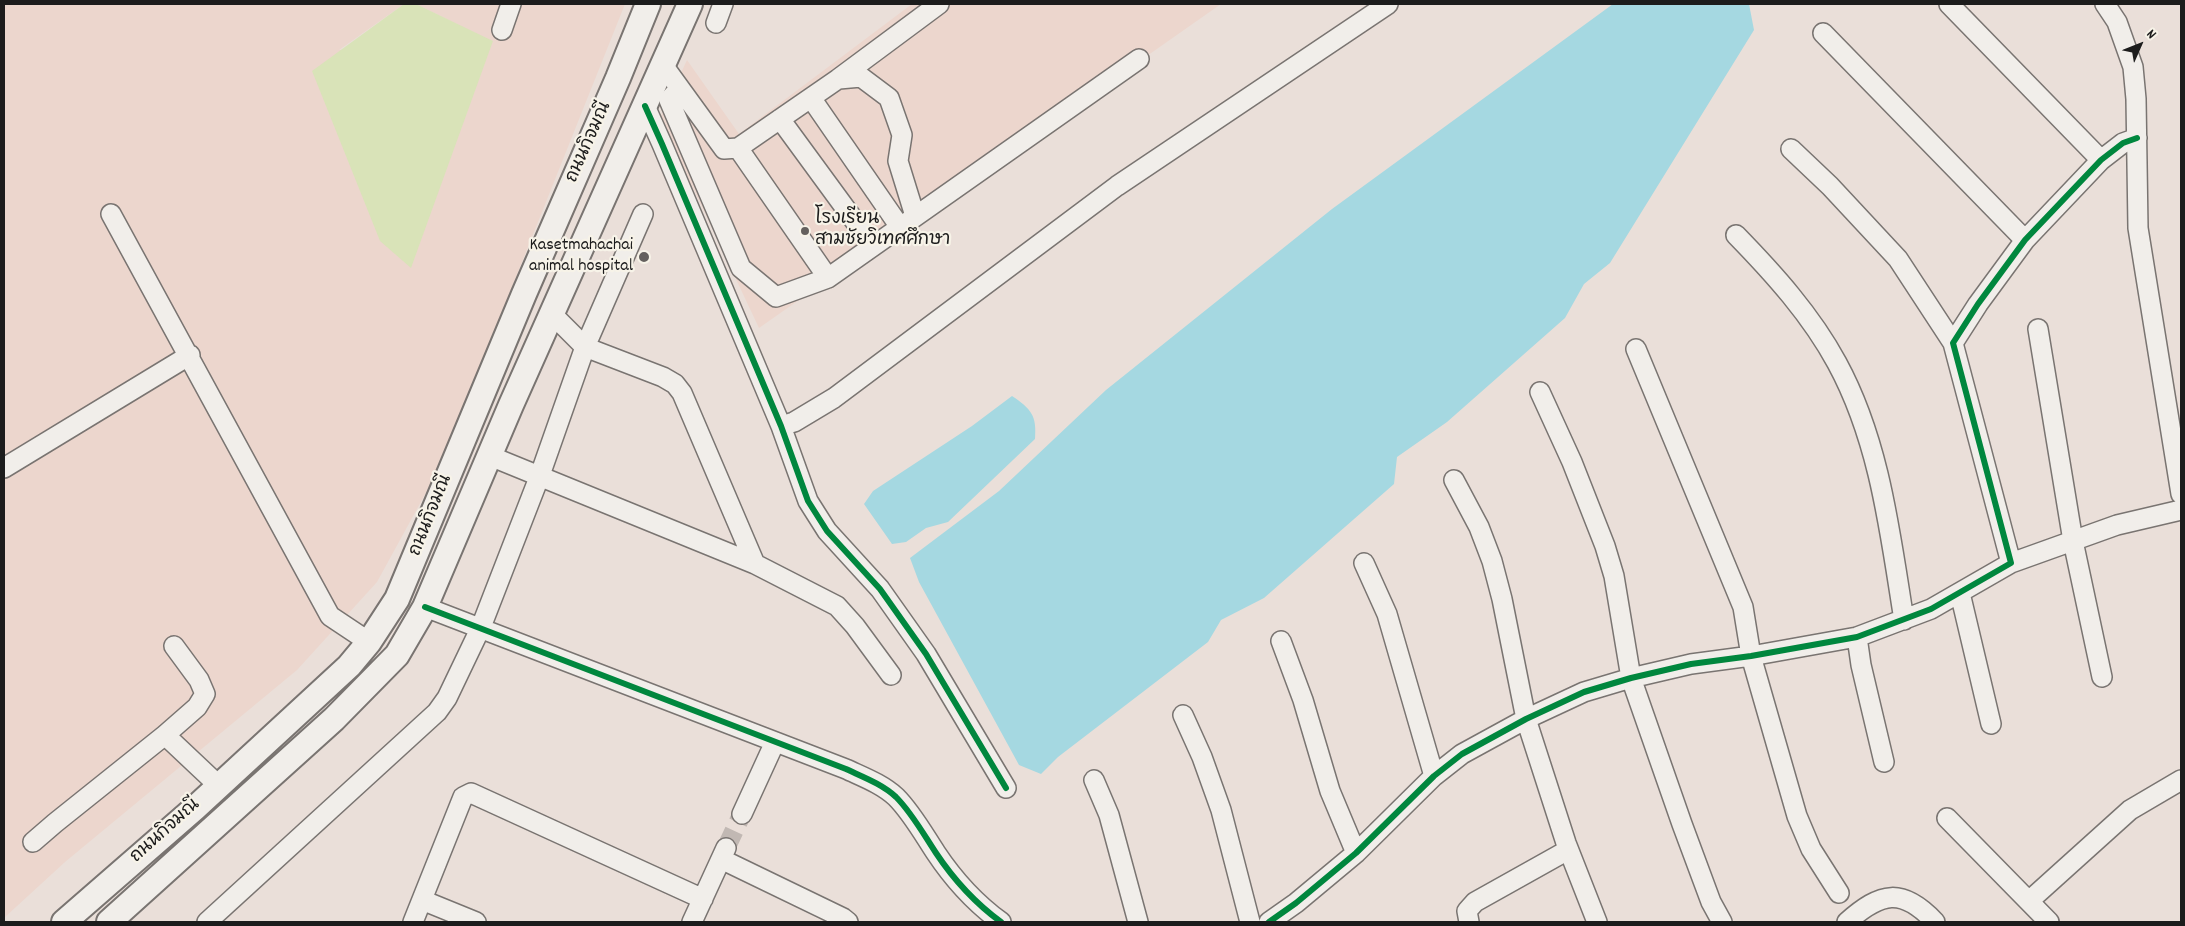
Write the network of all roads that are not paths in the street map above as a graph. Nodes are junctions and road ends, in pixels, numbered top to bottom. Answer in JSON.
{"nodes":[{"id":1,"x":512,"y":4,"type":"edge"},
{"id":2,"x":648,"y":4,"type":"edge"},
{"id":3,"x":690,"y":4,"type":"edge"},
{"id":4,"x":723,"y":4,"type":"edge"},
{"id":5,"x":939,"y":4,"type":"edge"},
{"id":6,"x":1388,"y":4,"type":"edge"},
{"id":7,"x":1949,"y":4,"type":"edge"},
{"id":8,"x":2105,"y":4,"type":"edge"},
{"id":9,"x":716,"y":24,"type":"dead end"},
{"id":10,"x":502,"y":30,"type":"dead end"},
{"id":11,"x":1822,"y":33,"type":"dead end"},
{"id":12,"x":1139,"y":59,"type":"dead end"},
{"id":13,"x":659,"y":73,"type":"junction"},
{"id":14,"x":838,"y":79,"type":"junction"},
{"id":15,"x":674,"y":94,"type":"junction"},
{"id":16,"x":811,"y":98,"type":"junction"},
{"id":17,"x":644,"y":106,"type":"junction"},
{"id":18,"x":780,"y":119,"type":"junction"},
{"id":19,"x":2137,"y":138,"type":"junction"},
{"id":20,"x":738,"y":148,"type":"junction"},
{"id":21,"x":1791,"y":149,"type":"dead end"},
{"id":22,"x":2101,"y":160,"type":"junction"},
{"id":23,"x":111,"y":214,"type":"dead end"},
{"id":24,"x":643,"y":214,"type":"dead end"},
{"id":25,"x":908,"y":222,"type":"junction"},
{"id":26,"x":1736,"y":235,"type":"dead end"},
{"id":27,"x":2025,"y":240,"type":"junction"},
{"id":28,"x":873,"y":246,"type":"junction"},
{"id":29,"x":828,"y":278,"type":"junction"},
{"id":30,"x":552,"y":314,"type":"junction"},
{"id":31,"x":2038,"y":329,"type":"dead end"},
{"id":32,"x":1953,"y":343,"type":"junction"},
{"id":33,"x":585,"y":347,"type":"junction"},
{"id":34,"x":1636,"y":349,"type":"dead end"},
{"id":35,"x":190,"y":355,"type":"junction"},
{"id":36,"x":1540,"y":392,"type":"dead end"},
{"id":37,"x":781,"y":426,"type":"junction"},
{"id":38,"x":490,"y":456,"type":"junction"},
{"id":39,"x":4,"y":468,"type":"edge"},
{"id":40,"x":540,"y":475,"type":"junction"},
{"id":41,"x":1454,"y":480,"type":"dead end"},
{"id":42,"x":2181,"y":494,"type":"edge"},
{"id":43,"x":2181,"y":510,"type":"edge"},
{"id":44,"x":2073,"y":541,"type":"junction"},
{"id":45,"x":1364,"y":563,"type":"dead end"},
{"id":46,"x":2011,"y":563,"type":"junction"},
{"id":47,"x":755,"y":564,"type":"junction"},
{"id":48,"x":1960,"y":593,"type":"junction"},
{"id":49,"x":425,"y":606,"type":"junction"},
{"id":50,"x":1904,"y":620,"type":"junction"},
{"id":51,"x":481,"y":627,"type":"junction"},
{"id":52,"x":1858,"y":636,"type":"junction"},
{"id":53,"x":1281,"y":641,"type":"dead end"},
{"id":54,"x":369,"y":642,"type":"junction"},
{"id":55,"x":174,"y":646,"type":"dead end"},
{"id":56,"x":1751,"y":656,"type":"junction"},
{"id":57,"x":891,"y":675,"type":"dead end"},
{"id":58,"x":2102,"y":677,"type":"dead end"},
{"id":59,"x":1631,"y":678,"type":"junction"},
{"id":60,"x":1184,"y":715,"type":"dead end"},
{"id":61,"x":1526,"y":718,"type":"junction"},
{"id":62,"x":1991,"y":724,"type":"dead end"},
{"id":63,"x":165,"y":735,"type":"junction"},
{"id":64,"x":776,"y":742,"type":"junction"},
{"id":65,"x":1884,"y":762,"type":"dead end"},
{"id":66,"x":1434,"y":776,"type":"junction"},
{"id":67,"x":1094,"y":780,"type":"dead end"},
{"id":68,"x":2181,"y":780,"type":"edge"},
{"id":69,"x":218,"y":785,"type":"junction"},
{"id":70,"x":1006,"y":788,"type":"dead end"},
{"id":71,"x":742,"y":814,"type":"tunnel mouth"},
{"id":72,"x":1947,"y":818,"type":"dead end"},
{"id":73,"x":33,"y":842,"type":"dead end"},
{"id":74,"x":1568,"y":850,"type":"junction"},
{"id":75,"x":1356,"y":853,"type":"junction"},
{"id":76,"x":1839,"y":893,"type":"dead end"},
{"id":77,"x":703,"y":899,"type":"junction"},
{"id":78,"x":422,"y":900,"type":"junction"},
{"id":79,"x":2029,"y":901,"type":"junction"},
{"id":80,"x":64,"y":922,"type":"edge"},
{"id":81,"x":109,"y":922,"type":"edge"},
{"id":82,"x":207,"y":922,"type":"edge"},
{"id":83,"x":413,"y":922,"type":"edge"},
{"id":84,"x":476,"y":922,"type":"edge"},
{"id":85,"x":692,"y":922,"type":"edge"},
{"id":86,"x":848,"y":922,"type":"edge"},
{"id":87,"x":1001,"y":922,"type":"edge"},
{"id":88,"x":1138,"y":922,"type":"edge"},
{"id":89,"x":1250,"y":922,"type":"edge"},
{"id":90,"x":1268,"y":922,"type":"edge"},
{"id":91,"x":1468,"y":922,"type":"edge"},
{"id":92,"x":1597,"y":922,"type":"edge"},
{"id":93,"x":1722,"y":922,"type":"edge"},
{"id":94,"x":1847,"y":922,"type":"edge"},
{"id":95,"x":1935,"y":922,"type":"edge"},
{"id":96,"x":2049,"y":922,"type":"edge"}],
"edges":[{"from":1,"to":10,"type":"street"},
{"from":2,"to":54,"type":"main road","name":"ถนนกิจมณี"},
{"from":3,"to":13,"type":"main road","name":"ถนนกิจมณี"},
{"from":4,"to":9,"type":"street"},
{"from":5,"to":14,"type":"street"},
{"from":6,"to":37,"type":"street"},
{"from":7,"to":22,"type":"street"},
{"from":8,"to":19,"type":"street"},
{"from":11,"to":27,"type":"street"},
{"from":12,"to":25,"type":"street"},
{"from":13,"to":15,"type":"street"},
{"from":13,"to":17,"type":"main road","name":"ถนนกิจมณี"},
{"from":14,"to":16,"type":"street"},
{"from":14,"to":25,"type":"street"},
{"from":15,"to":20,"type":"street"},
{"from":15,"to":29,"type":"street"},
{"from":16,"to":18,"type":"street"},
{"from":16,"to":25,"type":"street"},
{"from":17,"to":30,"type":"main road","name":"ถนนกิจมณี"},
{"from":17,"to":37,"type":"street"},
{"from":18,"to":20,"type":"street"},
{"from":18,"to":28,"type":"street"},
{"from":19,"to":22,"type":"street"},
{"from":19,"to":42,"type":"street"},
{"from":20,"to":29,"type":"street"},
{"from":21,"to":32,"type":"street"},
{"from":22,"to":27,"type":"street"},
{"from":23,"to":35,"type":"street"},
{"from":24,"to":33,"type":"street"},
{"from":25,"to":28,"type":"street"},
{"from":26,"to":50,"type":"street"},
{"from":27,"to":32,"type":"street"},
{"from":28,"to":29,"type":"street"},
{"from":30,"to":33,"type":"street"},
{"from":30,"to":38,"type":"main road","name":"ถนนกิจมณี"},
{"from":31,"to":44,"type":"street"},
{"from":32,"to":46,"type":"street"},
{"from":33,"to":40,"type":"street"},
{"from":33,"to":47,"type":"street"},
{"from":34,"to":56,"type":"street"},
{"from":35,"to":39,"type":"street"},
{"from":35,"to":54,"type":"street"},
{"from":36,"to":59,"type":"street"},
{"from":37,"to":70,"type":"street"},
{"from":38,"to":40,"type":"street"},
{"from":38,"to":49,"type":"main road","name":"ถนนกิจมณี"},
{"from":40,"to":47,"type":"street"},
{"from":40,"to":51,"type":"street"},
{"from":41,"to":61,"type":"street"},
{"from":43,"to":44,"type":"street"},
{"from":44,"to":46,"type":"street"},
{"from":44,"to":58,"type":"street"},
{"from":45,"to":66,"type":"street"},
{"from":46,"to":48,"type":"street"},
{"from":47,"to":57,"type":"street"},
{"from":48,"to":50,"type":"street"},
{"from":48,"to":62,"type":"street"},
{"from":49,"to":51,"type":"street"},
{"from":49,"to":81,"type":"main road","name":"ถนนกิจมณี"},
{"from":50,"to":52,"type":"street"},
{"from":51,"to":64,"type":"street"},
{"from":51,"to":82,"type":"street"},
{"from":52,"to":56,"type":"street"},
{"from":52,"to":65,"type":"street"},
{"from":53,"to":75,"type":"street"},
{"from":54,"to":69,"type":"main road","name":"ถนนกิจมณี"},
{"from":55,"to":63,"type":"street"},
{"from":56,"to":59,"type":"street"},
{"from":56,"to":76,"type":"street"},
{"from":59,"to":61,"type":"street"},
{"from":59,"to":93,"type":"street"},
{"from":60,"to":89,"type":"street"},
{"from":61,"to":66,"type":"street"},
{"from":61,"to":74,"type":"street"},
{"from":63,"to":69,"type":"street"},
{"from":63,"to":73,"type":"street"},
{"from":64,"to":71,"type":"street"},
{"from":64,"to":87,"type":"street"},
{"from":66,"to":75,"type":"street"},
{"from":67,"to":88,"type":"street"},
{"from":68,"to":79,"type":"street"},
{"from":69,"to":80,"type":"main road","name":"ถนนกิจมณี"},
{"from":72,"to":79,"type":"street"},
{"from":74,"to":91,"type":"street"},
{"from":74,"to":92,"type":"street"},
{"from":75,"to":90,"type":"street"},
{"from":77,"to":78,"type":"street"},
{"from":77,"to":85,"type":"street"},
{"from":77,"to":86,"type":"street"},
{"from":78,"to":83,"type":"street"},
{"from":78,"to":84,"type":"street"},
{"from":79,"to":96,"type":"street"},
{"from":94,"to":95,"type":"street"}]}
